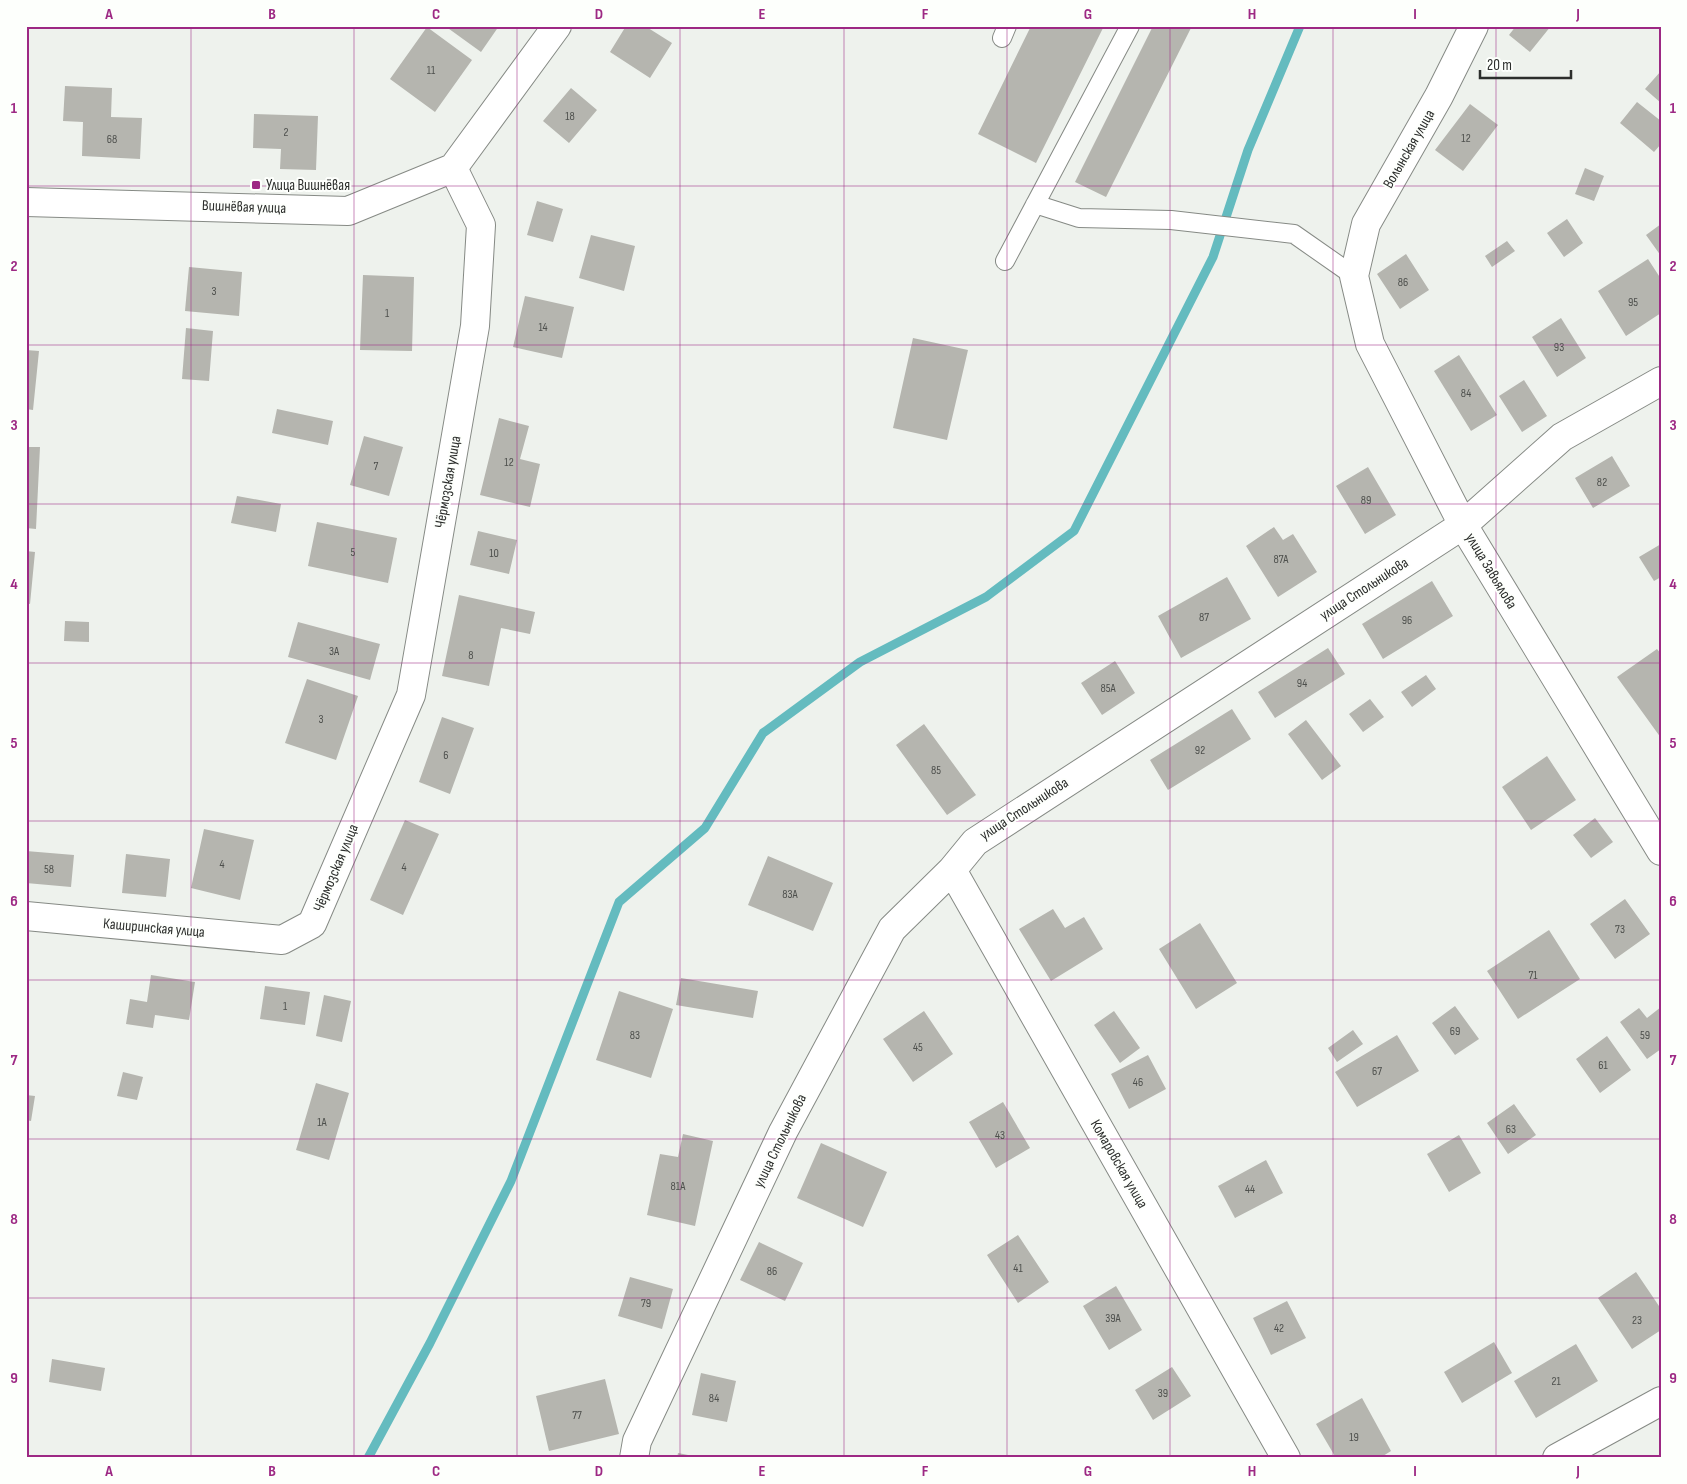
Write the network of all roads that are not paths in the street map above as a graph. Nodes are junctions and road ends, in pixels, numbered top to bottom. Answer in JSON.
{"nodes":[{"id":1,"x":557,"y":26,"type":"edge"},
{"id":2,"x":1130,"y":26,"type":"edge"},
{"id":3,"x":1474,"y":26,"type":"edge"},
{"id":4,"x":453,"y":168,"type":"junction"},
{"id":5,"x":26,"y":202,"type":"edge"},
{"id":6,"x":1035,"y":204,"type":"junction"},
{"id":7,"x":1005,"y":261,"type":"dead end"},
{"id":8,"x":1354,"y":276,"type":"junction"},
{"id":9,"x":1661,"y":381,"type":"edge"},
{"id":10,"x":1463,"y":525,"type":"junction"},
{"id":11,"x":1661,"y":850,"type":"edge"},
{"id":12,"x":952,"y":870,"type":"junction"},
{"id":13,"x":26,"y":916,"type":"edge"},
{"id":14,"x":282,"y":940,"type":"joint"},
{"id":15,"x":1661,"y":1401,"type":"edge"},
{"id":16,"x":634,"y":1458,"type":"edge"},
{"id":17,"x":1286,"y":1458,"type":"edge"},
{"id":18,"x":1557,"y":1458,"type":"edge"}],
"edges":[{"from":1,"to":4,"type":"street"},
{"from":2,"to":6,"type":"lane"},
{"from":3,"to":8,"type":"street","name":"Волынская улица"},
{"from":4,"to":5,"type":"street","name":"Вишнёвая улица"},
{"from":4,"to":14,"type":"street","name":"Чёрмозская улица"},
{"from":6,"to":7,"type":"lane"},
{"from":6,"to":8,"type":"lane"},
{"from":8,"to":10,"type":"street","name":"улица Завьялова"},
{"from":9,"to":10,"type":"street","name":"улица Стольникова"},
{"from":10,"to":11,"type":"street","name":"улица Завьялова"},
{"from":10,"to":12,"type":"street","name":"улица Стольникова"},
{"from":12,"to":16,"type":"street","name":"улица Стольникова"},
{"from":12,"to":17,"type":"street","name":"Комаровская улица"},
{"from":13,"to":14,"type":"street","name":"Каширинская улица"},
{"from":15,"to":18,"type":"street"}]}
